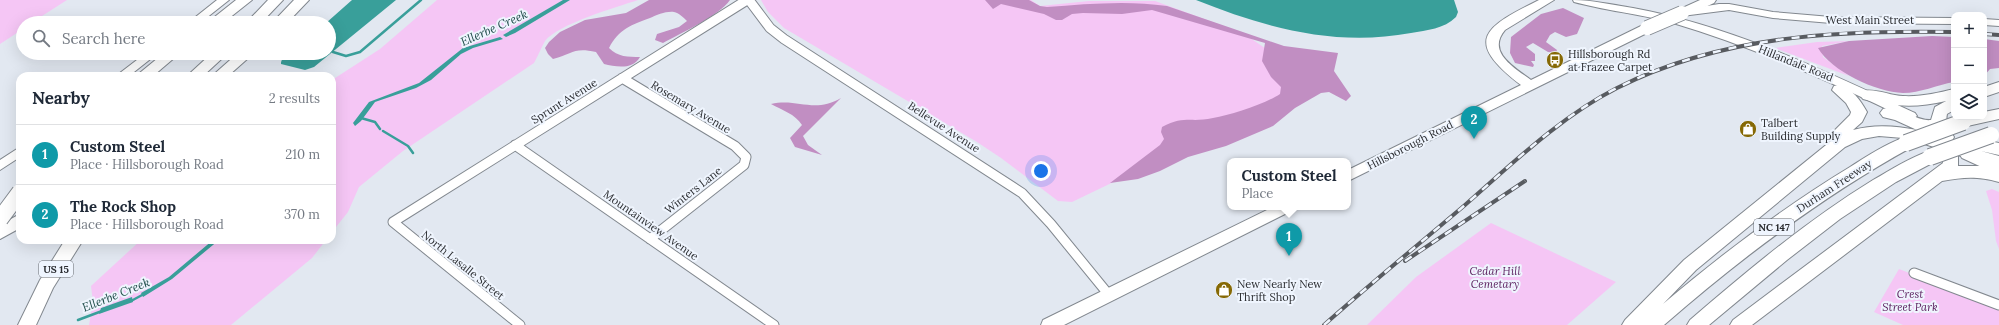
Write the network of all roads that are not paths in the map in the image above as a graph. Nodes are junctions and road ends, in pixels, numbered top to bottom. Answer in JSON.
{"nodes":[{"id":1,"x":224,"y":0,"type":"edge"},
{"id":2,"x":245,"y":0,"type":"edge"},
{"id":3,"x":276,"y":0,"type":"edge"},
{"id":4,"x":302,"y":0,"type":"edge"},
{"id":5,"x":748,"y":0,"type":"edge"},
{"id":6,"x":1548,"y":0,"type":"edge"},
{"id":7,"x":1578,"y":0,"type":"edge"},
{"id":8,"x":1710,"y":0,"type":"edge"},
{"id":9,"x":1732,"y":0,"type":"edge"},
{"id":10,"x":1594,"y":4,"type":"junction"},
{"id":11,"x":1682,"y":13,"type":"junction"},
{"id":12,"x":1786,"y":15,"type":"junction"},
{"id":13,"x":202,"y":16,"type":"edge"},
{"id":14,"x":223,"y":16,"type":"edge"},
{"id":15,"x":260,"y":16,"type":"edge"},
{"id":16,"x":286,"y":16,"type":"edge"},
{"id":17,"x":1951,"y":21,"type":"edge"},
{"id":18,"x":1987,"y":22,"type":"edge"},
{"id":19,"x":1999,"y":24,"type":"edge"},
{"id":20,"x":144,"y":60,"type":"edge"},
{"id":21,"x":164,"y":60,"type":"edge"},
{"id":22,"x":213,"y":60,"type":"edge"},
{"id":23,"x":239,"y":60,"type":"edge"},
{"id":24,"x":234,"y":64,"type":"junction"},
{"id":25,"x":127,"y":72,"type":"edge"},
{"id":26,"x":149,"y":72,"type":"edge"},
{"id":27,"x":199,"y":72,"type":"edge"},
{"id":28,"x":224,"y":72,"type":"edge"},
{"id":29,"x":227,"y":72,"type":"edge"},
{"id":30,"x":622,"y":78,"type":"junction"},
{"id":31,"x":1529,"y":85,"type":"junction"},
{"id":32,"x":1839,"y":90,"type":"junction"},
{"id":33,"x":1868,"y":95,"type":"junction"},
{"id":34,"x":1951,"y":95,"type":"edge"},
{"id":35,"x":1951,"y":105,"type":"edge"},
{"id":36,"x":1888,"y":114,"type":"joint"},
{"id":37,"x":1999,"y":114,"type":"edge"},
{"id":38,"x":1948,"y":140,"type":"junction"},
{"id":39,"x":515,"y":145,"type":"junction"},
{"id":40,"x":1996,"y":150,"type":"edge"},
{"id":41,"x":16,"y":154,"type":"edge"},
{"id":42,"x":746,"y":157,"type":"joint"},
{"id":43,"x":1818,"y":160,"type":"junction"},
{"id":44,"x":0,"y":166,"type":"edge"},
{"id":45,"x":1999,"y":171,"type":"edge"},
{"id":46,"x":1351,"y":174,"type":"edge"},
{"id":47,"x":1938,"y":176,"type":"junction"},
{"id":48,"x":1999,"y":176,"type":"edge"},
{"id":49,"x":16,"y":197,"type":"edge"},
{"id":50,"x":16,"y":206,"type":"edge"},
{"id":51,"x":1280,"y":210,"type":"edge"},
{"id":52,"x":0,"y":216,"type":"edge"},
{"id":53,"x":0,"y":219,"type":"edge"},
{"id":54,"x":393,"y":222,"type":"joint"},
{"id":55,"x":16,"y":223,"type":"edge"},
{"id":56,"x":0,"y":233,"type":"edge"},
{"id":57,"x":650,"y":239,"type":"junction"},
{"id":58,"x":72,"y":244,"type":"edge"},
{"id":59,"x":1914,"y":273,"type":"dead end"},
{"id":60,"x":1109,"y":295,"type":"junction"},
{"id":61,"x":1999,"y":305,"type":"edge"},
{"id":62,"x":27,"y":325,"type":"edge"},
{"id":63,"x":520,"y":325,"type":"edge"},
{"id":64,"x":774,"y":325,"type":"edge"},
{"id":65,"x":1049,"y":325,"type":"edge"},
{"id":66,"x":1631,"y":325,"type":"edge"},
{"id":67,"x":1651,"y":325,"type":"edge"},
{"id":68,"x":1696,"y":325,"type":"edge"},
{"id":69,"x":1739,"y":325,"type":"edge"}],
"edges":[{"from":1,"to":13,"type":"main road"},
{"from":2,"to":14,"type":"highway"},
{"from":3,"to":15,"type":"highway"},
{"from":4,"to":16,"type":"highway"},
{"from":5,"to":30,"type":"street","name":"Sprunt Avenue"},
{"from":5,"to":60,"type":"street","name":"Bellevue Avenue"},
{"from":6,"to":31,"type":"main road"},
{"from":7,"to":10,"type":"main road","name":"Hillandale Road"},
{"from":8,"to":11,"type":"main road","name":"Hillsborough Road"},
{"from":9,"to":12,"type":"main road","name":"West Main Street"},
{"from":10,"to":32,"type":"main road","name":"Hillandale Road"},
{"from":10,"to":33,"type":"main road","name":"Hillandale Road"},
{"from":11,"to":12,"type":"main road","name":"West Main Street"},
{"from":11,"to":31,"type":"main road","name":"Hillsborough Road","bridge":true},
{"from":12,"to":17,"type":"main road","name":"West Main Street"},
{"from":18,"to":19,"type":"main road"},
{"from":20,"to":25,"type":"main road"},
{"from":21,"to":26,"type":"highway"},
{"from":22,"to":27,"type":"highway"},
{"from":23,"to":24,"type":"highway"},
{"from":24,"to":28,"type":"highway"},
{"from":24,"to":29,"type":"highway"},
{"from":30,"to":39,"type":"street","name":"Sprunt Avenue"},
{"from":30,"to":42,"type":"street","name":"Rosemary Avenue"},
{"from":31,"to":46,"type":"main road","name":"Hillsborough Road"},
{"from":32,"to":36,"type":"main road","name":"Hillandale Road"},
{"from":32,"to":43,"type":"highway"},
{"from":33,"to":34,"type":"highway"},
{"from":33,"to":38,"type":"main road","name":"Hillandale Road"},
{"from":35,"to":38,"type":"highway"},
{"from":36,"to":38,"type":"highway"},
{"from":37,"to":67,"type":"highway","name":"Durham Freeway","number":"NC 147","bridge":true},
{"from":38,"to":40,"type":"highway"},
{"from":38,"to":43,"type":"highway"},
{"from":38,"to":45,"type":"main road","name":"Hillandale Road"},
{"from":38,"to":47,"type":"highway"},
{"from":39,"to":54,"type":"street","name":"Sprunt Avenue"},
{"from":39,"to":57,"type":"street","name":"Mountainview Avenue"},
{"from":40,"to":68,"type":"highway","name":"Durham Freeway","number":"NC 147","bridge":true},
{"from":41,"to":44,"type":"main road"},
{"from":42,"to":57,"type":"street","name":"Winters Lane"},
{"from":43,"to":66,"type":"highway"},
{"from":47,"to":48,"type":"highway"},
{"from":47,"to":69,"type":"highway"},
{"from":49,"to":53,"type":"highway","bridge":true},
{"from":50,"to":52,"type":"highway"},
{"from":51,"to":60,"type":"main road"},
{"from":54,"to":63,"type":"street","name":"North Lasalle Street"},
{"from":55,"to":56,"type":"highway"},
{"from":57,"to":64,"type":"street","name":"Mountainview Avenue"},
{"from":58,"to":62,"type":"highway","number":"US 15"},
{"from":59,"to":61,"type":"street"},
{"from":60,"to":65,"type":"main road"}]}
